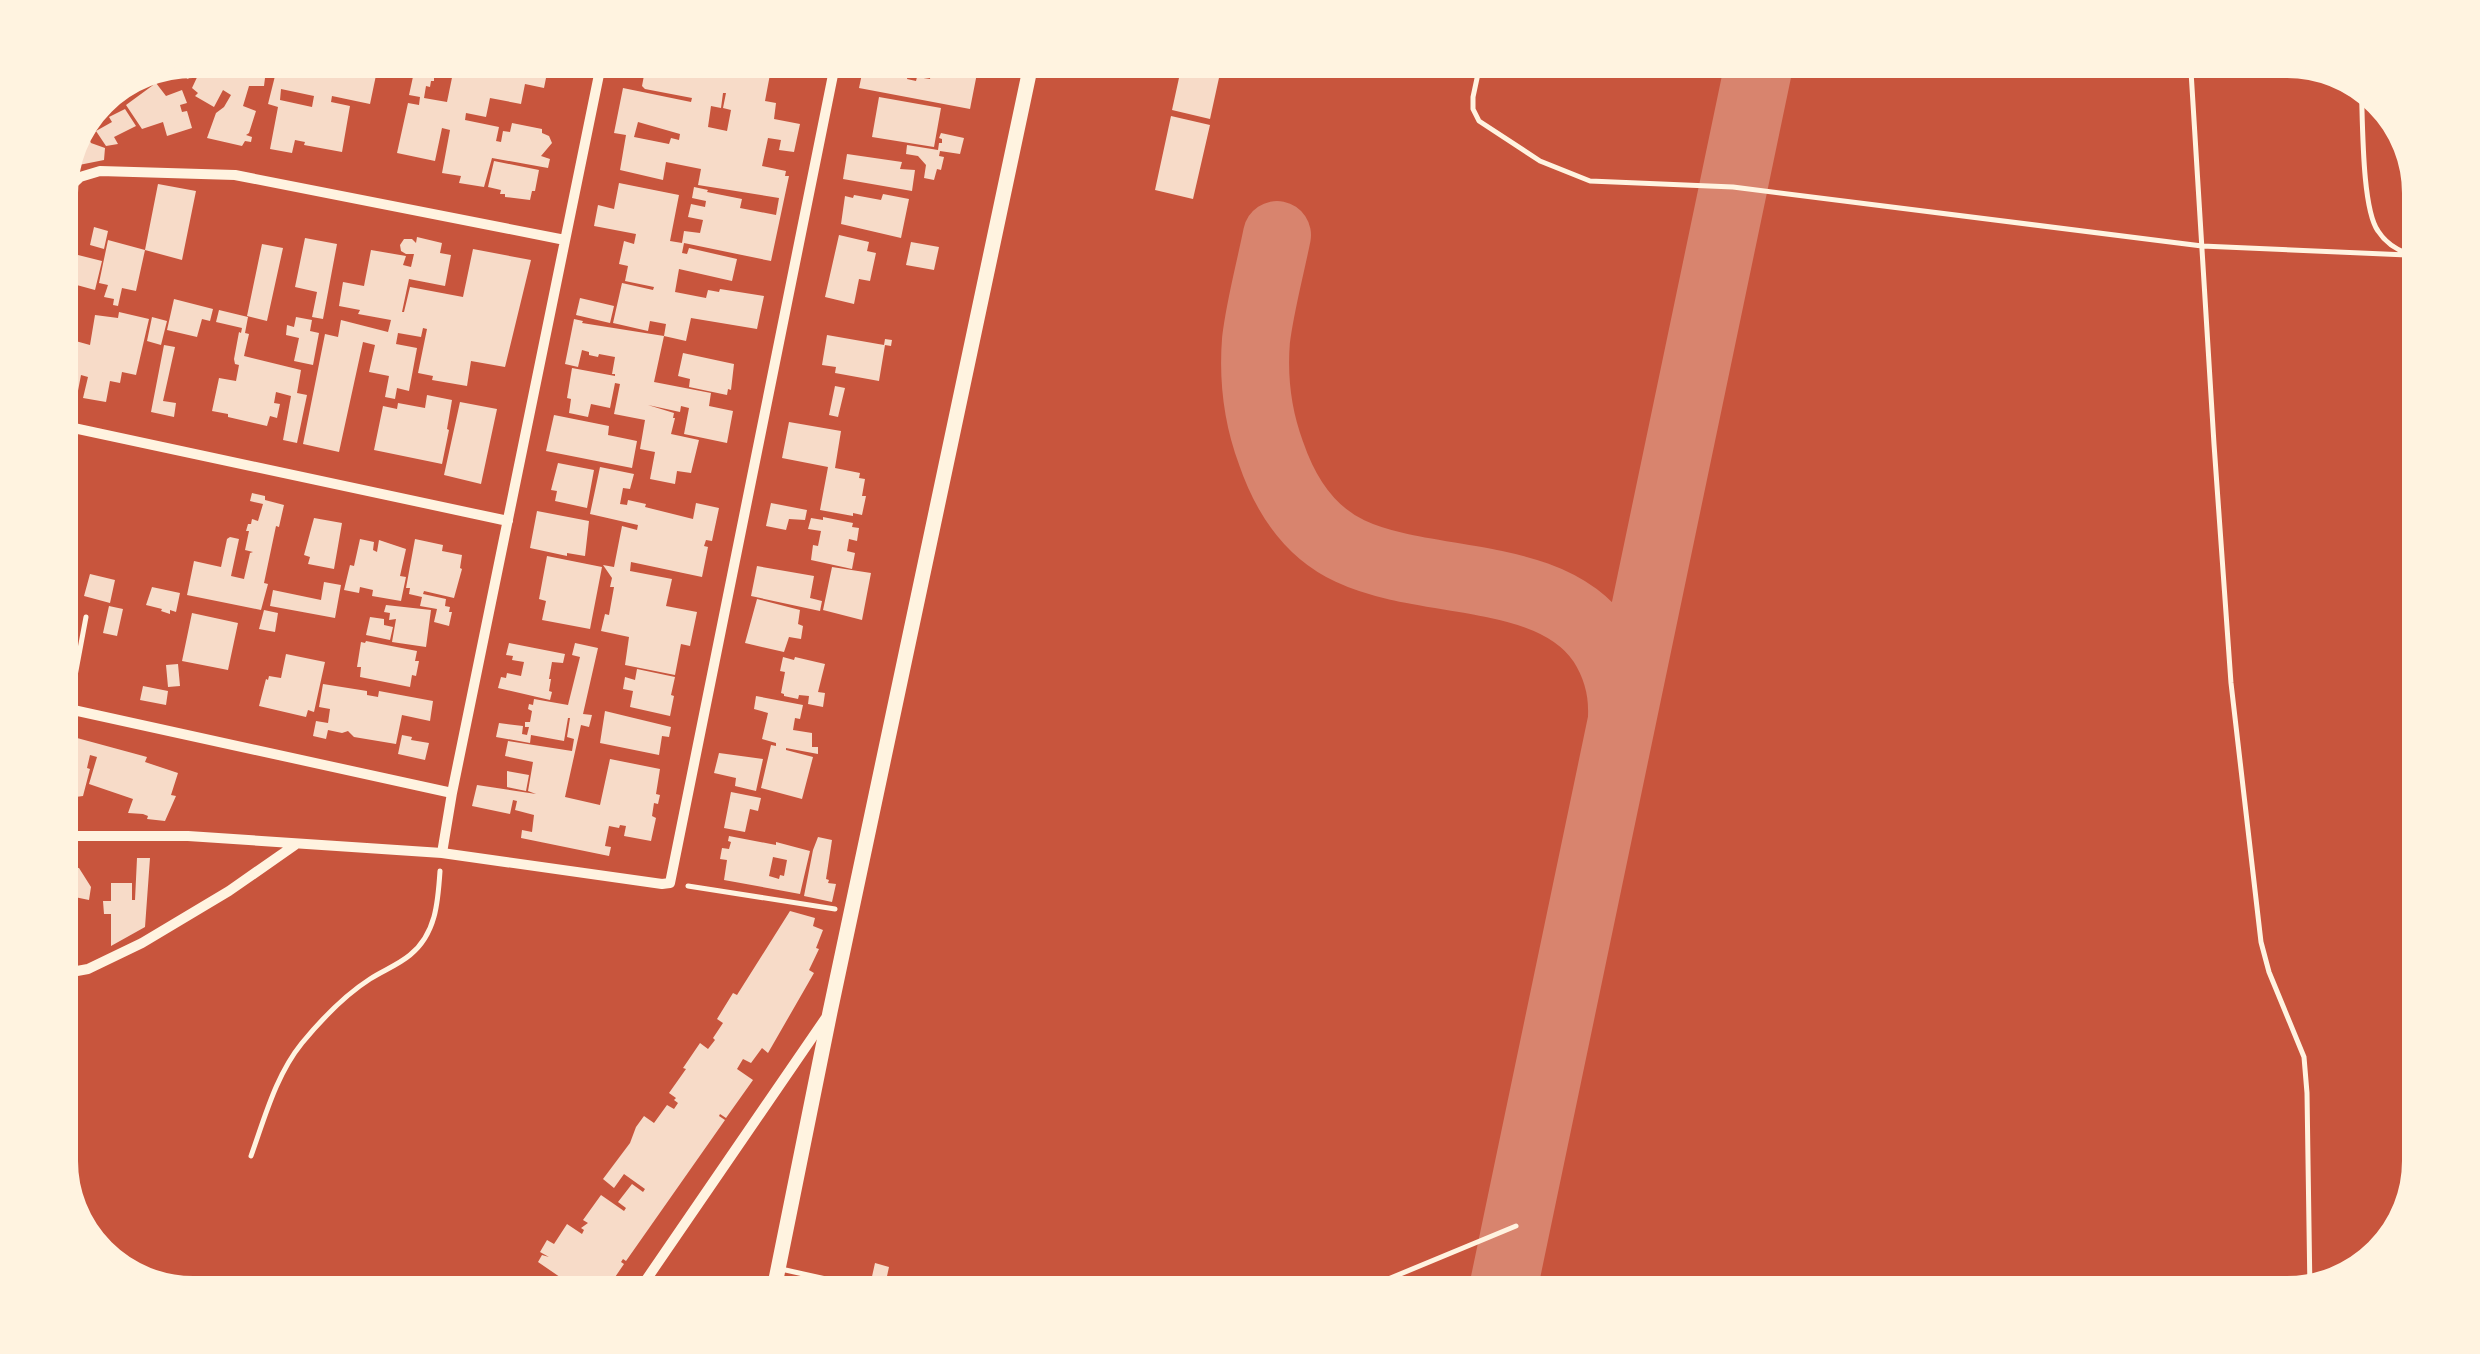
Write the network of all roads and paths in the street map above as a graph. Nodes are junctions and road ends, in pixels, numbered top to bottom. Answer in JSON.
{"nodes":[{"id":1,"x":599,"y":73,"type":"edge"},
{"id":2,"x":833,"y":73,"type":"edge"},
{"id":3,"x":1029,"y":73,"type":"edge"},
{"id":4,"x":1478,"y":73,"type":"edge"},
{"id":5,"x":2191,"y":73,"type":"edge"},
{"id":6,"x":2362,"y":100,"type":"edge"},
{"id":7,"x":73,"y":183,"type":"edge"},
{"id":8,"x":566,"y":240,"type":"junction"},
{"id":9,"x":2202,"y":246,"type":"junction"},
{"id":10,"x":2407,"y":255,"type":"joint"},
{"id":11,"x":73,"y":428,"type":"edge"},
{"id":12,"x":508,"y":521,"type":"junction"},
{"id":13,"x":86,"y":618,"type":"dead end"},
{"id":14,"x":73,"y":688,"type":"edge"},
{"id":15,"x":73,"y":710,"type":"edge"},
{"id":16,"x":452,"y":793,"type":"junction"},
{"id":17,"x":73,"y":836,"type":"edge"},
{"id":18,"x":296,"y":844,"type":"junction"},
{"id":19,"x":442,"y":853,"type":"junction"},
{"id":20,"x":670,"y":883,"type":"junction"},
{"id":21,"x":852,"y":912,"type":"junction"},
{"id":22,"x":73,"y":972,"type":"edge"},
{"id":23,"x":830,"y":1012,"type":"junction"},
{"id":24,"x":251,"y":1156,"type":"dead end"},
{"id":25,"x":1516,"y":1226,"type":"dead end"},
{"id":26,"x":778,"y":1268,"type":"junction"},
{"id":27,"x":2310,"y":1278,"type":"edge"},
{"id":28,"x":645,"y":1282,"type":"edge"},
{"id":29,"x":775,"y":1282,"type":"edge"},
{"id":30,"x":840,"y":1282,"type":"edge"},
{"id":31,"x":1381,"y":1282,"type":"edge"}],
"edges":[{"from":1,"to":8,"type":"street"},
{"from":2,"to":20,"type":"street"},
{"from":3,"to":21,"type":"main road"},
{"from":4,"to":9,"type":"lane"},
{"from":5,"to":9,"type":"lane"},
{"from":6,"to":10,"type":"lane"},
{"from":7,"to":8,"type":"street"},
{"from":8,"to":12,"type":"street"},
{"from":9,"to":10,"type":"lane"},
{"from":9,"to":27,"type":"lane"},
{"from":11,"to":12,"type":"street"},
{"from":12,"to":16,"type":"street"},
{"from":13,"to":14,"type":"lane"},
{"from":15,"to":16,"type":"street"},
{"from":16,"to":19,"type":"street"},
{"from":17,"to":18,"type":"street"},
{"from":18,"to":19,"type":"street"},
{"from":18,"to":22,"type":"street"},
{"from":19,"to":20,"type":"street"},
{"from":19,"to":24,"type":"path"},
{"from":20,"to":21,"type":"path"},
{"from":21,"to":23,"type":"main road"},
{"from":23,"to":26,"type":"main road"},
{"from":23,"to":28,"type":"street"},
{"from":25,"to":31,"type":"lane"},
{"from":26,"to":29,"type":"main road"},
{"from":26,"to":30,"type":"lane"}]}
